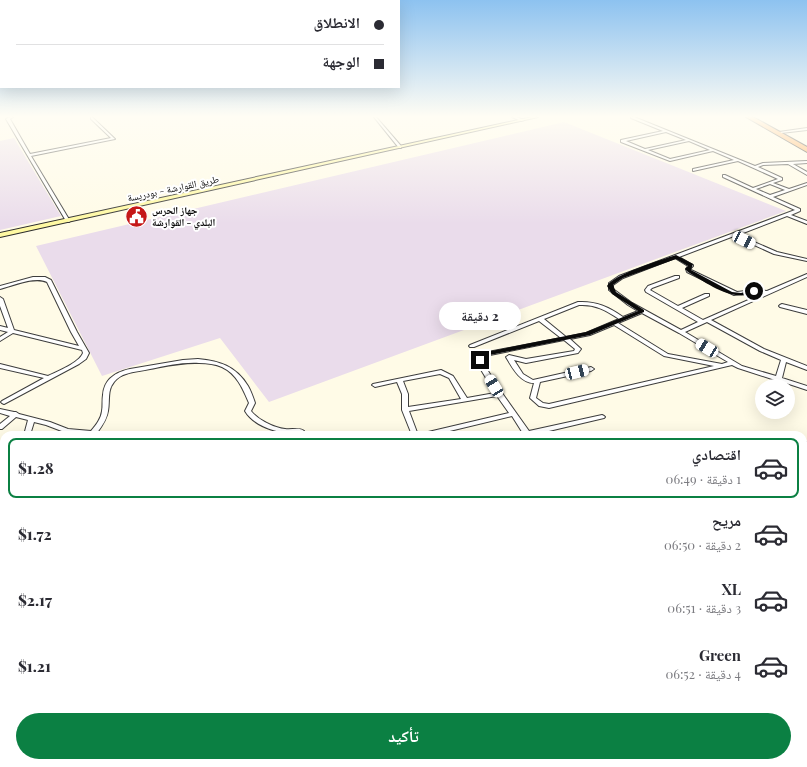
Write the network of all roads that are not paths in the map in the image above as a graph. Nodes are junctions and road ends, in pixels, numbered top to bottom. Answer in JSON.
{"nodes":[{"id":1,"x":41,"y":153,"type":"edge"},
{"id":2,"x":374,"y":153,"type":"edge"},
{"id":3,"x":651,"y":153,"type":"edge"},
{"id":4,"x":701,"y":153,"type":"edge"},
{"id":5,"x":720,"y":153,"type":"edge"},
{"id":6,"x":29,"y":155,"type":"joint"},
{"id":7,"x":738,"y":160,"type":"junction"},
{"id":8,"x":807,"y":162,"type":"edge"},
{"id":9,"x":789,"y":163,"type":"junction"},
{"id":10,"x":755,"y":166,"type":"junction"},
{"id":11,"x":694,"y":170,"type":"dead end"},
{"id":12,"x":807,"y":174,"type":"edge"},
{"id":13,"x":724,"y":176,"type":"dead end"},
{"id":14,"x":770,"y":183,"type":"junction"},
{"id":15,"x":807,"y":184,"type":"edge"},
{"id":16,"x":755,"y":188,"type":"junction"},
{"id":17,"x":788,"y":190,"type":"junction"},
{"id":18,"x":771,"y":196,"type":"junction"},
{"id":19,"x":788,"y":215,"type":"junction"},
{"id":20,"x":68,"y":221,"type":"junction"},
{"id":21,"x":807,"y":223,"type":"edge"},
{"id":22,"x":0,"y":235,"type":"edge"},
{"id":23,"x":736,"y":235,"type":"junction"},
{"id":24,"x":676,"y":257,"type":"junction"},
{"id":25,"x":807,"y":260,"type":"edge"},
{"id":26,"x":807,"y":275,"type":"edge"},
{"id":27,"x":677,"y":277,"type":"dead end"},
{"id":28,"x":0,"y":288,"type":"edge"},
{"id":29,"x":768,"y":293,"type":"junction"},
{"id":30,"x":707,"y":295,"type":"dead end"},
{"id":31,"x":0,"y":299,"type":"edge"},
{"id":32,"x":782,"y":306,"type":"dead end"},
{"id":33,"x":678,"y":308,"type":"junction"},
{"id":34,"x":642,"y":311,"type":"junction"},
{"id":35,"x":807,"y":312,"type":"edge"},
{"id":36,"x":623,"y":319,"type":"junction"},
{"id":37,"x":541,"y":320,"type":"junction"},
{"id":38,"x":704,"y":321,"type":"junction"},
{"id":39,"x":614,"y":323,"type":"junction"},
{"id":40,"x":0,"y":328,"type":"edge"},
{"id":41,"x":12,"y":331,"type":"junction"},
{"id":42,"x":681,"y":332,"type":"junction"},
{"id":43,"x":564,"y":338,"type":"junction"},
{"id":44,"x":0,"y":339,"type":"edge"},
{"id":45,"x":472,"y":346,"type":"dead end"},
{"id":46,"x":83,"y":349,"type":"junction"},
{"id":47,"x":504,"y":351,"type":"junction"},
{"id":48,"x":509,"y":357,"type":"junction"},
{"id":49,"x":784,"y":360,"type":"junction"},
{"id":50,"x":732,"y":363,"type":"junction"},
{"id":51,"x":723,"y":365,"type":"junction"},
{"id":52,"x":0,"y":366,"type":"edge"},
{"id":53,"x":807,"y":368,"type":"edge"},
{"id":54,"x":591,"y":369,"type":"dead end"},
{"id":55,"x":50,"y":378,"type":"junction"},
{"id":56,"x":775,"y":379,"type":"edge"},
{"id":57,"x":778,"y":379,"type":"edge"},
{"id":58,"x":399,"y":380,"type":"junction"},
{"id":59,"x":537,"y":382,"type":"junction"},
{"id":60,"x":375,"y":384,"type":"dead end"},
{"id":61,"x":795,"y":385,"type":"edge"},
{"id":62,"x":807,"y":388,"type":"edge"},
{"id":63,"x":499,"y":394,"type":"junction"},
{"id":64,"x":465,"y":400,"type":"junction"},
{"id":65,"x":4,"y":402,"type":"dead end"},
{"id":66,"x":405,"y":410,"type":"junction"},
{"id":67,"x":0,"y":411,"type":"edge"},
{"id":68,"x":16,"y":414,"type":"junction"},
{"id":69,"x":513,"y":414,"type":"junction"},
{"id":70,"x":602,"y":417,"type":"dead end"},
{"id":71,"x":32,"y":419,"type":"junction"},
{"id":72,"x":0,"y":427,"type":"edge"},
{"id":73,"x":28,"y":431,"type":"edge"},
{"id":74,"x":74,"y":431,"type":"edge"},
{"id":75,"x":96,"y":431,"type":"edge"},
{"id":76,"x":284,"y":431,"type":"edge"},
{"id":77,"x":284,"y":431,"type":"edge"},
{"id":78,"x":300,"y":431,"type":"dead end"},
{"id":79,"x":413,"y":431,"type":"edge"},
{"id":80,"x":441,"y":431,"type":"edge"},
{"id":81,"x":525,"y":431,"type":"edge"},
{"id":82,"x":540,"y":431,"type":"edge"}],
"edges":[{"from":1,"to":6,"type":"street"},
{"from":2,"to":20,"type":"main road","name":"طريق القوارشة - بودريسة"},
{"from":3,"to":4,"type":"street"},
{"from":5,"to":7,"type":"street"},
{"from":6,"to":20,"type":"street"},
{"from":7,"to":10,"type":"street"},
{"from":7,"to":11,"type":"street"},
{"from":8,"to":9,"type":"street"},
{"from":9,"to":10,"type":"street"},
{"from":9,"to":12,"type":"street"},
{"from":10,"to":14,"type":"street"},
{"from":13,"to":16,"type":"street"},
{"from":14,"to":16,"type":"street"},
{"from":14,"to":17,"type":"street"},
{"from":15,"to":17,"type":"street"},
{"from":16,"to":18,"type":"street"},
{"from":17,"to":18,"type":"street"},
{"from":18,"to":19,"type":"street"},
{"from":19,"to":21,"type":"street"},
{"from":19,"to":23,"type":"street"},
{"from":20,"to":22,"type":"main road","name":"طريق القوارشة - بودريسة"},
{"from":23,"to":24,"type":"street"},
{"from":23,"to":25,"type":"street"},
{"from":24,"to":29,"type":"street"},
{"from":24,"to":34,"type":"street"},
{"from":26,"to":29,"type":"street"},
{"from":27,"to":33,"type":"street"},
{"from":28,"to":46,"type":"street"},
{"from":29,"to":38,"type":"street"},
{"from":30,"to":33,"type":"street"},
{"from":31,"to":41,"type":"street"},
{"from":32,"to":35,"type":"street"},
{"from":33,"to":38,"type":"street"},
{"from":34,"to":36,"type":"street"},
{"from":34,"to":42,"type":"street"},
{"from":36,"to":37,"type":"street"},
{"from":36,"to":39,"type":"street"},
{"from":37,"to":43,"type":"street"},
{"from":37,"to":45,"type":"street"},
{"from":38,"to":42,"type":"street"},
{"from":38,"to":49,"type":"street"},
{"from":39,"to":43,"type":"street"},
{"from":39,"to":51,"type":"street"},
{"from":40,"to":41,"type":"street"},
{"from":41,"to":44,"type":"street"},
{"from":41,"to":46,"type":"street"},
{"from":42,"to":50,"type":"street"},
{"from":43,"to":47,"type":"street"},
{"from":43,"to":48,"type":"street"},
{"from":46,"to":55,"type":"street"},
{"from":47,"to":48,"type":"street"},
{"from":47,"to":63,"type":"street"},
{"from":48,"to":59,"type":"street"},
{"from":49,"to":53,"type":"street"},
{"from":49,"to":57,"type":"street"},
{"from":50,"to":51,"type":"street"},
{"from":50,"to":56,"type":"street"},
{"from":51,"to":59,"type":"street"},
{"from":52,"to":55,"type":"street"},
{"from":54,"to":59,"type":"street"},
{"from":55,"to":65,"type":"street"},
{"from":58,"to":60,"type":"street"},
{"from":58,"to":64,"type":"street"},
{"from":58,"to":66,"type":"street"},
{"from":61,"to":62,"type":"street"},
{"from":63,"to":64,"type":"street"},
{"from":63,"to":69,"type":"street"},
{"from":64,"to":66,"type":"street"},
{"from":66,"to":79,"type":"street"},
{"from":67,"to":68,"type":"street"},
{"from":68,"to":71,"type":"street"},
{"from":68,"to":72,"type":"street"},
{"from":69,"to":80,"type":"street"},
{"from":69,"to":81,"type":"street"},
{"from":70,"to":82,"type":"street"},
{"from":71,"to":73,"type":"street"},
{"from":71,"to":74,"type":"street"},
{"from":75,"to":76,"type":"street"},
{"from":77,"to":78,"type":"street"}]}
